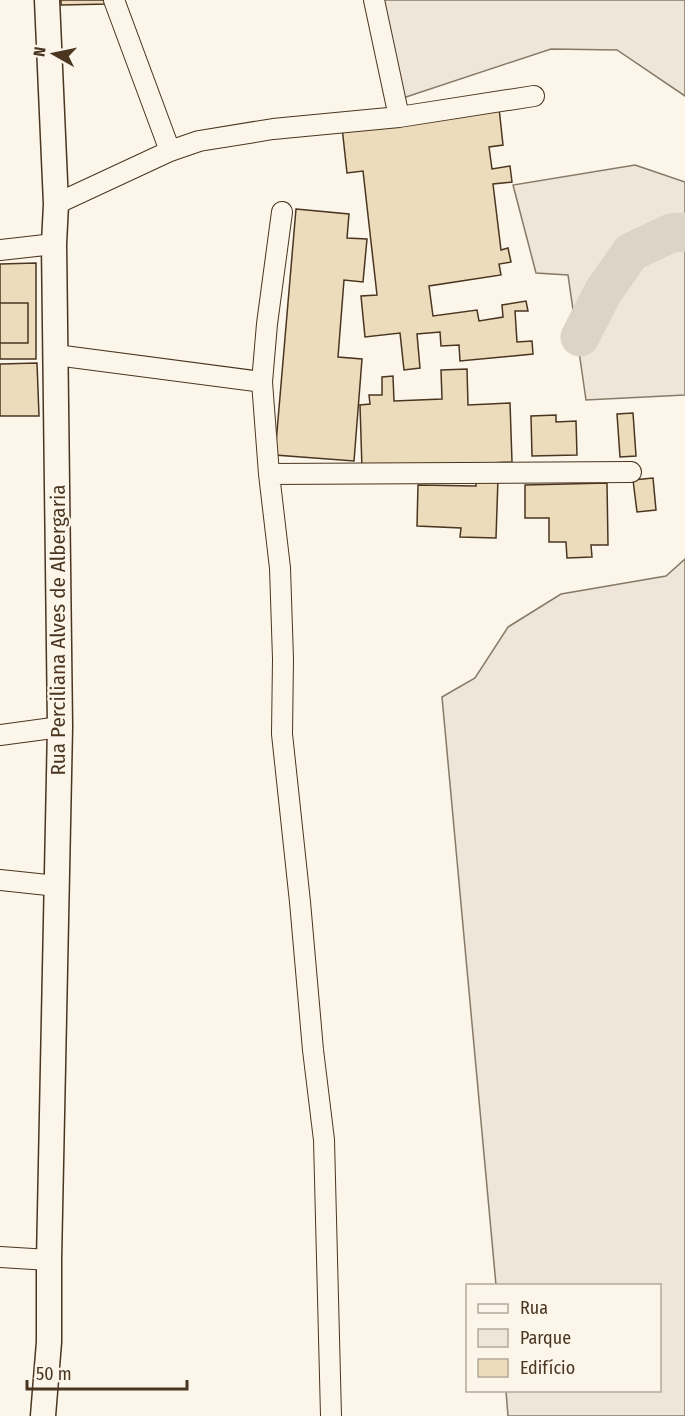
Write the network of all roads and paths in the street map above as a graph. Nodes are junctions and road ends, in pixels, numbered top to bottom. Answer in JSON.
{"nodes":[{"id":1,"x":47,"y":0,"type":"edge"},
{"id":2,"x":114,"y":0,"type":"edge"},
{"id":3,"x":374,"y":0,"type":"edge"},
{"id":4,"x":534,"y":96,"type":"dead end"},
{"id":5,"x":399,"y":117,"type":"junction"},
{"id":6,"x":170,"y":151,"type":"junction"},
{"id":7,"x":56,"y":204,"type":"junction"},
{"id":8,"x":282,"y":212,"type":"dead end"},
{"id":9,"x":54,"y":244,"type":"junction"},
{"id":10,"x":0,"y":250,"type":"edge"},
{"id":11,"x":56,"y":355,"type":"junction"},
{"id":12,"x":262,"y":382,"type":"junction"},
{"id":13,"x":631,"y":472,"type":"dead end"},
{"id":14,"x":269,"y":474,"type":"junction"},
{"id":15,"x":60,"y":727,"type":"junction"},
{"id":16,"x":0,"y":735,"type":"edge"},
{"id":17,"x":0,"y":880,"type":"edge"},
{"id":18,"x":57,"y":886,"type":"junction"},
{"id":19,"x":0,"y":1257,"type":"edge"},
{"id":20,"x":49,"y":1260,"type":"junction"},
{"id":21,"x":43,"y":1416,"type":"edge"},
{"id":22,"x":331,"y":1416,"type":"edge"}],
"edges":[{"from":1,"to":7,"type":"street","name":"Rua Perciliana Alves de Albergaria"},
{"from":2,"to":6,"type":"street"},
{"from":3,"to":5,"type":"street"},
{"from":4,"to":5,"type":"street"},
{"from":5,"to":6,"type":"street"},
{"from":6,"to":7,"type":"street"},
{"from":7,"to":9,"type":"street","name":"Rua Perciliana Alves de Albergaria"},
{"from":8,"to":12,"type":"street"},
{"from":9,"to":10,"type":"street"},
{"from":9,"to":11,"type":"street","name":"Rua Perciliana Alves de Albergaria"},
{"from":11,"to":12,"type":"street"},
{"from":11,"to":15,"type":"street","name":"Rua Perciliana Alves de Albergaria"},
{"from":12,"to":14,"type":"street"},
{"from":13,"to":14,"type":"street"},
{"from":14,"to":22,"type":"street"},
{"from":15,"to":16,"type":"street"},
{"from":15,"to":18,"type":"street","name":"Rua Perciliana Alves de Albergaria"},
{"from":17,"to":18,"type":"street"},
{"from":18,"to":20,"type":"street","name":"Rua Perciliana Alves de Albergaria"},
{"from":19,"to":20,"type":"street"},
{"from":20,"to":21,"type":"street","name":"Rua Perciliana Alves de Albergaria"}]}
